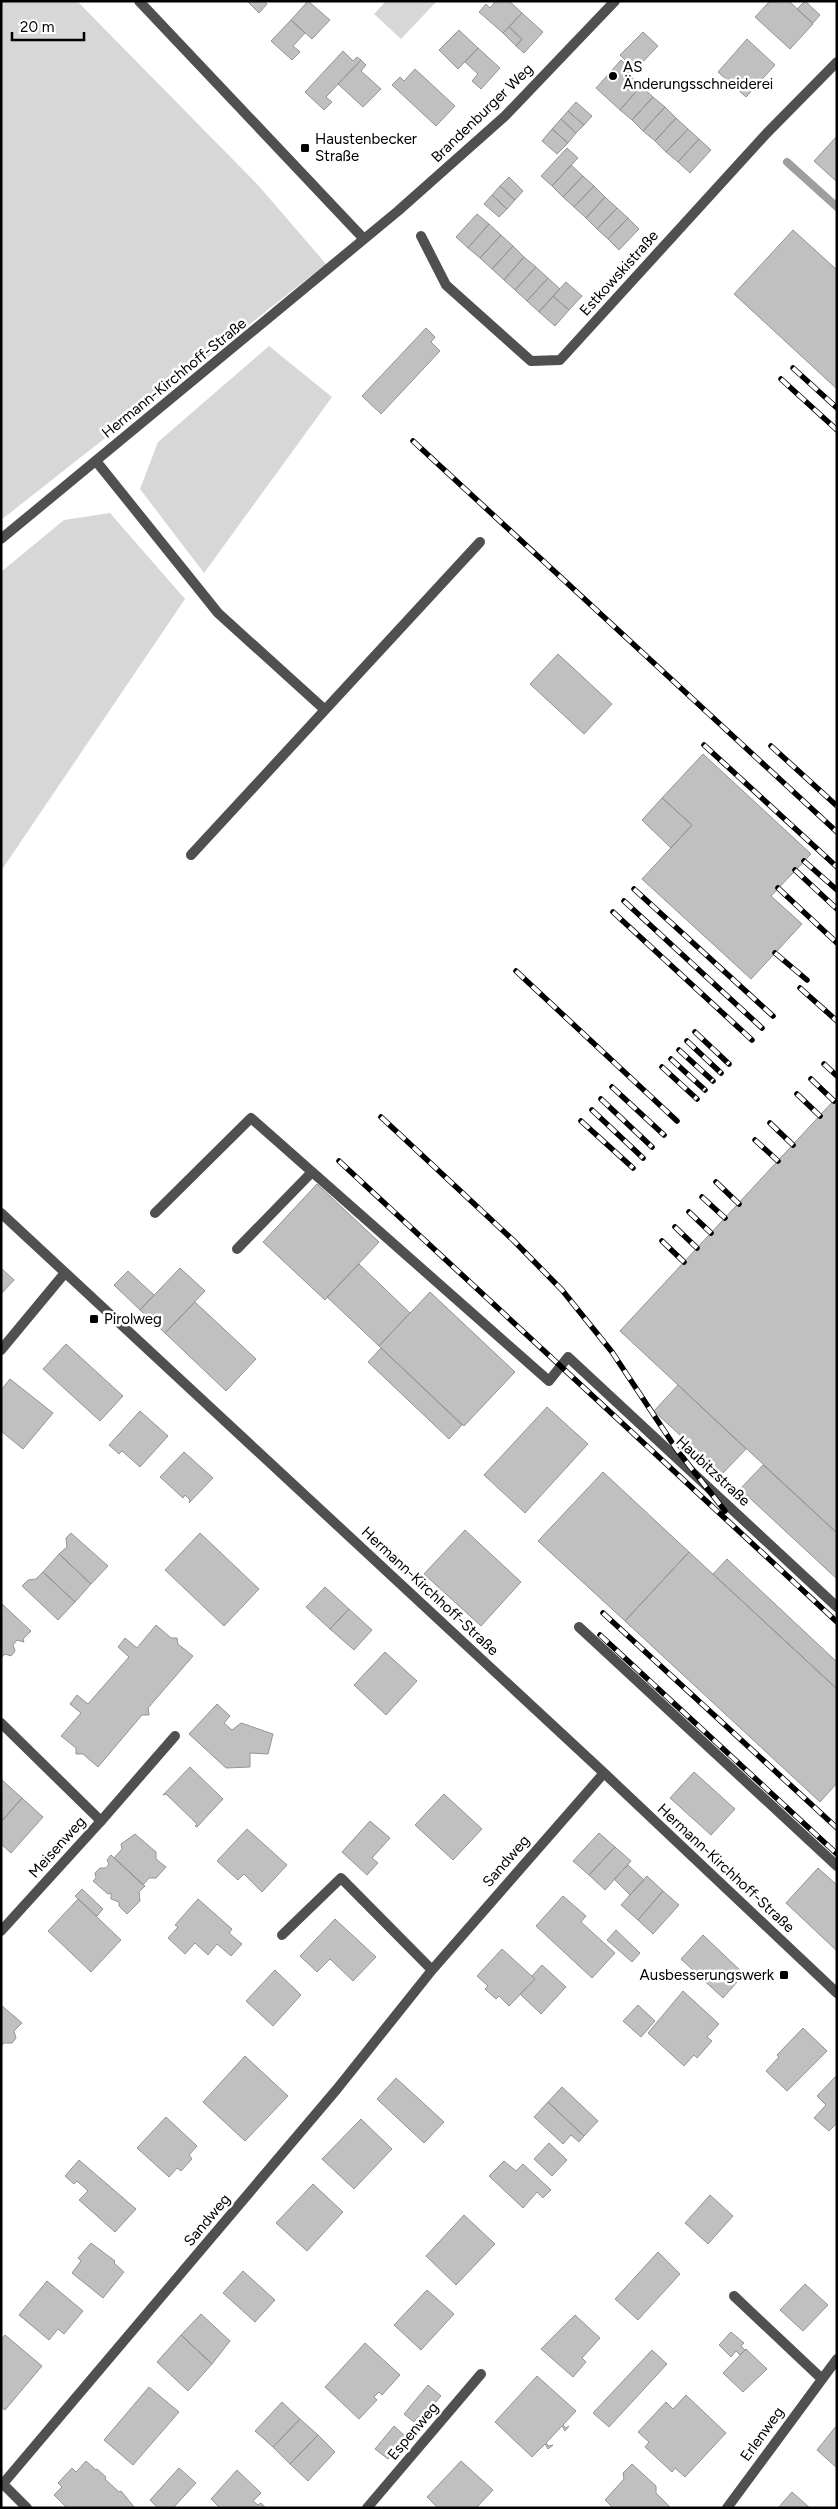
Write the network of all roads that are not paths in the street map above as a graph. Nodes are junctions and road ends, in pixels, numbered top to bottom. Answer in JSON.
{"nodes":[{"id":1,"x":139,"y":1,"type":"edge"},
{"id":2,"x":615,"y":1,"type":"edge"},
{"id":3,"x":837,"y":62,"type":"edge"},
{"id":4,"x":421,"y":236,"type":"dead end"},
{"id":5,"x":364,"y":239,"type":"junction"},
{"id":6,"x":96,"y":461,"type":"junction"},
{"id":7,"x":1,"y":539,"type":"edge"},
{"id":8,"x":480,"y":542,"type":"dead end"},
{"id":9,"x":324,"y":709,"type":"junction"},
{"id":10,"x":190,"y":855,"type":"dead end"},
{"id":11,"x":312,"y":1172,"type":"junction"},
{"id":12,"x":1,"y":1213,"type":"edge"},
{"id":13,"x":155,"y":1213,"type":"dead end"},
{"id":14,"x":237,"y":1249,"type":"dead end"},
{"id":15,"x":64,"y":1274,"type":"junction"},
{"id":16,"x":1,"y":1350,"type":"edge"},
{"id":17,"x":837,"y":1607,"type":"edge"},
{"id":18,"x":579,"y":1627,"type":"dead end"},
{"id":19,"x":1,"y":1723,"type":"edge"},
{"id":20,"x":175,"y":1736,"type":"dead end"},
{"id":21,"x":604,"y":1773,"type":"junction"},
{"id":22,"x":102,"y":1820,"type":"junction"},
{"id":23,"x":837,"y":1866,"type":"edge"},
{"id":24,"x":1,"y":1931,"type":"edge"},
{"id":25,"x":282,"y":1935,"type":"dead end"},
{"id":26,"x":432,"y":1970,"type":"junction"},
{"id":27,"x":837,"y":1993,"type":"edge"},
{"id":28,"x":734,"y":2296,"type":"dead end"},
{"id":29,"x":837,"y":2359,"type":"edge"},
{"id":30,"x":481,"y":2374,"type":"dead end"},
{"id":31,"x":822,"y":2379,"type":"junction"},
{"id":32,"x":2,"y":2485,"type":"edge"},
{"id":33,"x":27,"y":2508,"type":"edge"},
{"id":34,"x":367,"y":2508,"type":"edge"},
{"id":35,"x":727,"y":2508,"type":"edge"}],
"edges":[{"from":1,"to":5,"type":"street"},
{"from":2,"to":5,"type":"street","name":"Brandenburger Weg"},
{"from":3,"to":4,"type":"street","name":"Estkowskistraße"},
{"from":5,"to":6,"type":"street","name":"Hermann-Kirchhoff-Straße"},
{"from":6,"to":7,"type":"street","name":"Hermann-Kirchhoff-Straße"},
{"from":6,"to":9,"type":"street"},
{"from":8,"to":9,"type":"street"},
{"from":9,"to":10,"type":"street"},
{"from":11,"to":13,"type":"street"},
{"from":11,"to":14,"type":"street"},
{"from":11,"to":17,"type":"street","name":"Haubitzstraße"},
{"from":12,"to":15,"type":"street","name":"Hermann-Kirchhoff-Straße"},
{"from":15,"to":16,"type":"street"},
{"from":15,"to":21,"type":"street","name":"Hermann-Kirchhoff-Straße"},
{"from":18,"to":23,"type":"street"},
{"from":19,"to":22,"type":"street","name":"Meisenweg"},
{"from":20,"to":22,"type":"street"},
{"from":21,"to":26,"type":"street","name":"Sandweg"},
{"from":21,"to":27,"type":"street","name":"Hermann-Kirchhoff-Straße"},
{"from":22,"to":24,"type":"street","name":"Meisenweg"},
{"from":25,"to":26,"type":"street"},
{"from":26,"to":32,"type":"street","name":"Sandweg"},
{"from":28,"to":31,"type":"street"},
{"from":29,"to":31,"type":"street","name":"Erlenweg"},
{"from":30,"to":34,"type":"street","name":"Espenweg"},
{"from":31,"to":35,"type":"street","name":"Erlenweg"},
{"from":32,"to":33,"type":"street"}]}
